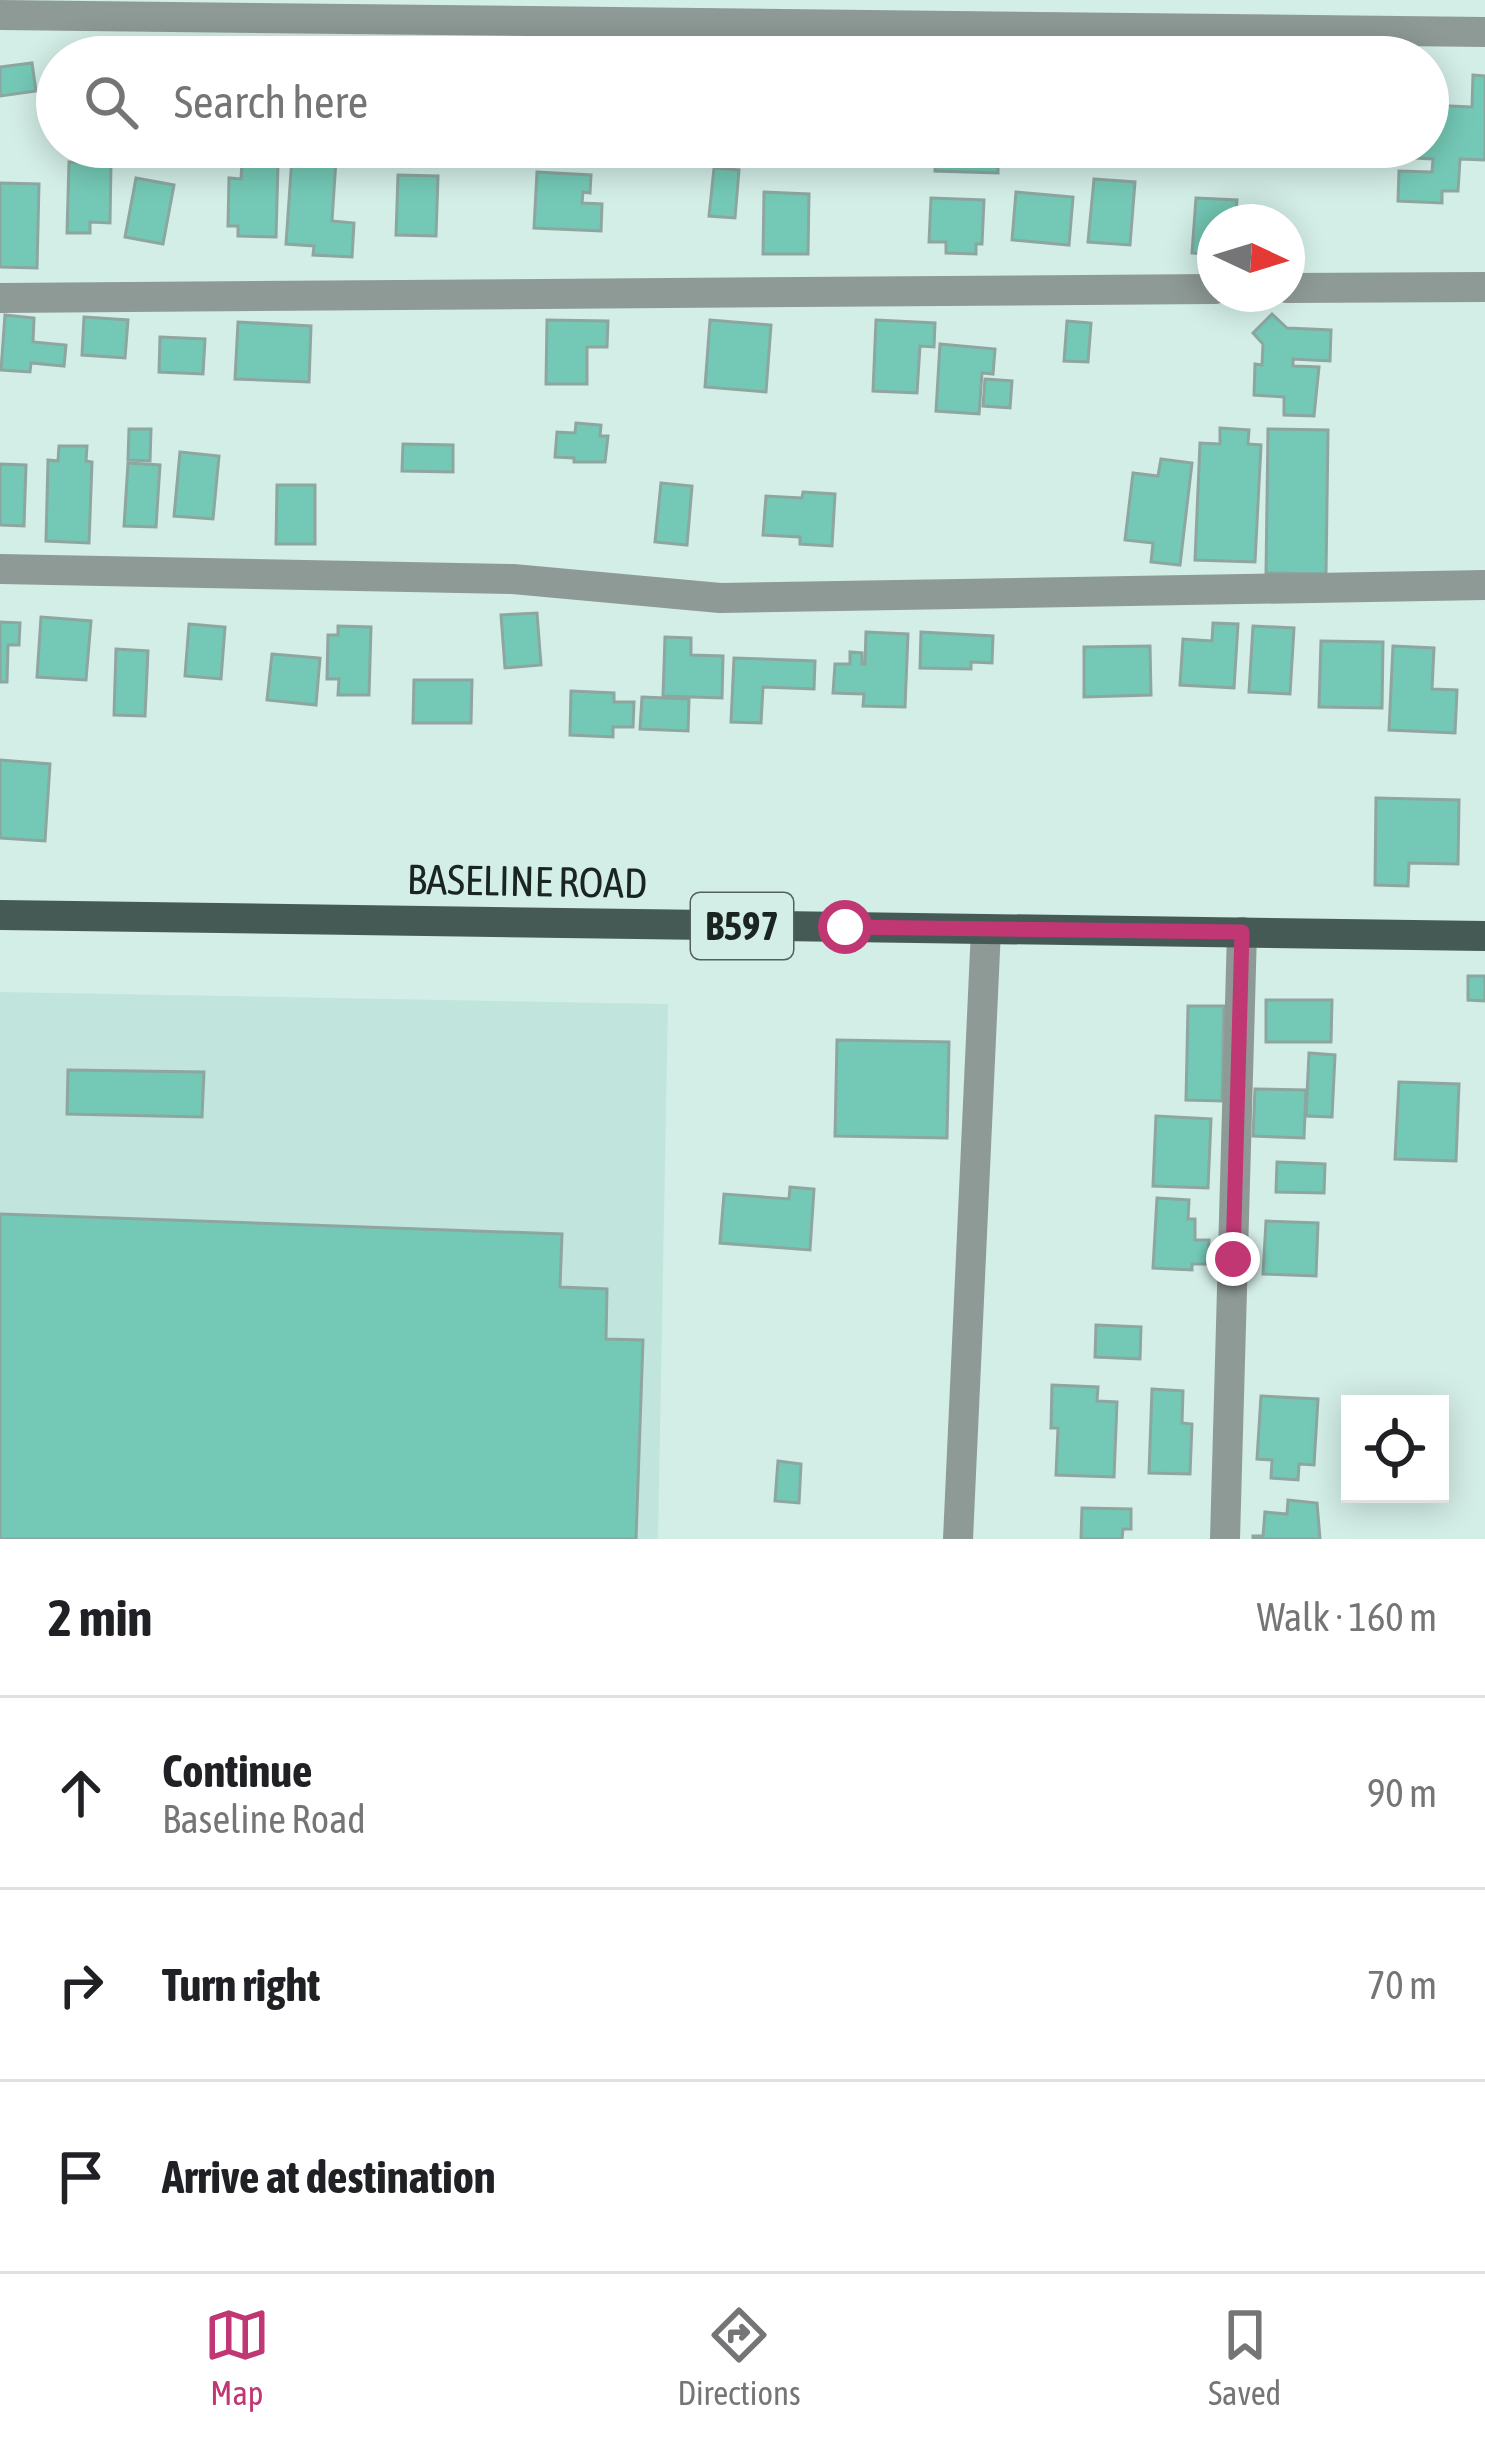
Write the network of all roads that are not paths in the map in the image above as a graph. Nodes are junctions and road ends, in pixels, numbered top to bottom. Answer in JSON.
{"nodes":[{"id":1,"x":0,"y":15,"type":"edge"},
{"id":2,"x":1485,"y":32,"type":"edge"},
{"id":3,"x":1485,"y":287,"type":"edge"},
{"id":4,"x":1305,"y":288,"type":"edge"},
{"id":5,"x":1197,"y":289,"type":"edge"},
{"id":6,"x":0,"y":298,"type":"edge"},
{"id":7,"x":0,"y":568,"type":"edge"},
{"id":8,"x":1485,"y":585,"type":"edge"},
{"id":9,"x":0,"y":916,"type":"edge"},
{"id":10,"x":986,"y":929,"type":"junction"},
{"id":11,"x":1242,"y":932,"type":"junction"},
{"id":12,"x":1485,"y":936,"type":"edge"},
{"id":13,"x":958,"y":1539,"type":"edge"},
{"id":14,"x":1225,"y":1539,"type":"edge"}],
"edges":[{"from":1,"to":2,"type":"street"},
{"from":3,"to":4,"type":"street"},
{"from":5,"to":6,"type":"street"},
{"from":7,"to":8,"type":"street"},
{"from":9,"to":10,"type":"main road","name":"BASELINE ROAD","number":"B597"},
{"from":10,"to":11,"type":"main road","name":"BASELINE ROAD","number":"B597"},
{"from":10,"to":13,"type":"street"},
{"from":11,"to":12,"type":"main road","name":"BASELINE ROAD","number":"B597"},
{"from":11,"to":14,"type":"street"}]}
